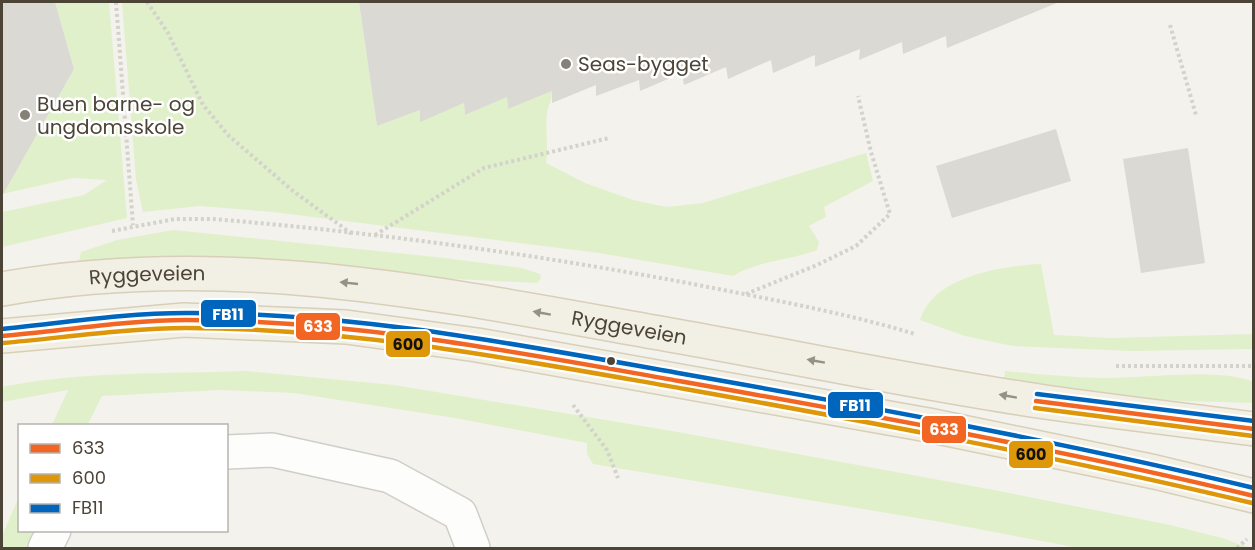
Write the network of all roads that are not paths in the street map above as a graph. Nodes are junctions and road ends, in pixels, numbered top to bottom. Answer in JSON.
{"nodes":[{"id":1,"x":2,"y":289,"type":"edge"},
{"id":2,"x":2,"y":336,"type":"edge"},
{"id":3,"x":1254,"y":429,"type":"edge"},
{"id":4,"x":228,"y":452,"type":"edge"},
{"id":5,"x":1254,"y":496,"type":"edge"},
{"id":6,"x":54,"y":532,"type":"edge"},
{"id":7,"x":45,"y":549,"type":"edge"},
{"id":8,"x":473,"y":549,"type":"edge"}],
"edges":[{"from":3,"to":1,"type":"main road","name":"Ryggeveien","one_way":true},
{"from":2,"to":5,"type":"main road"},
{"from":4,"to":8,"type":"lane"},
{"from":6,"to":7,"type":"lane"}]}
